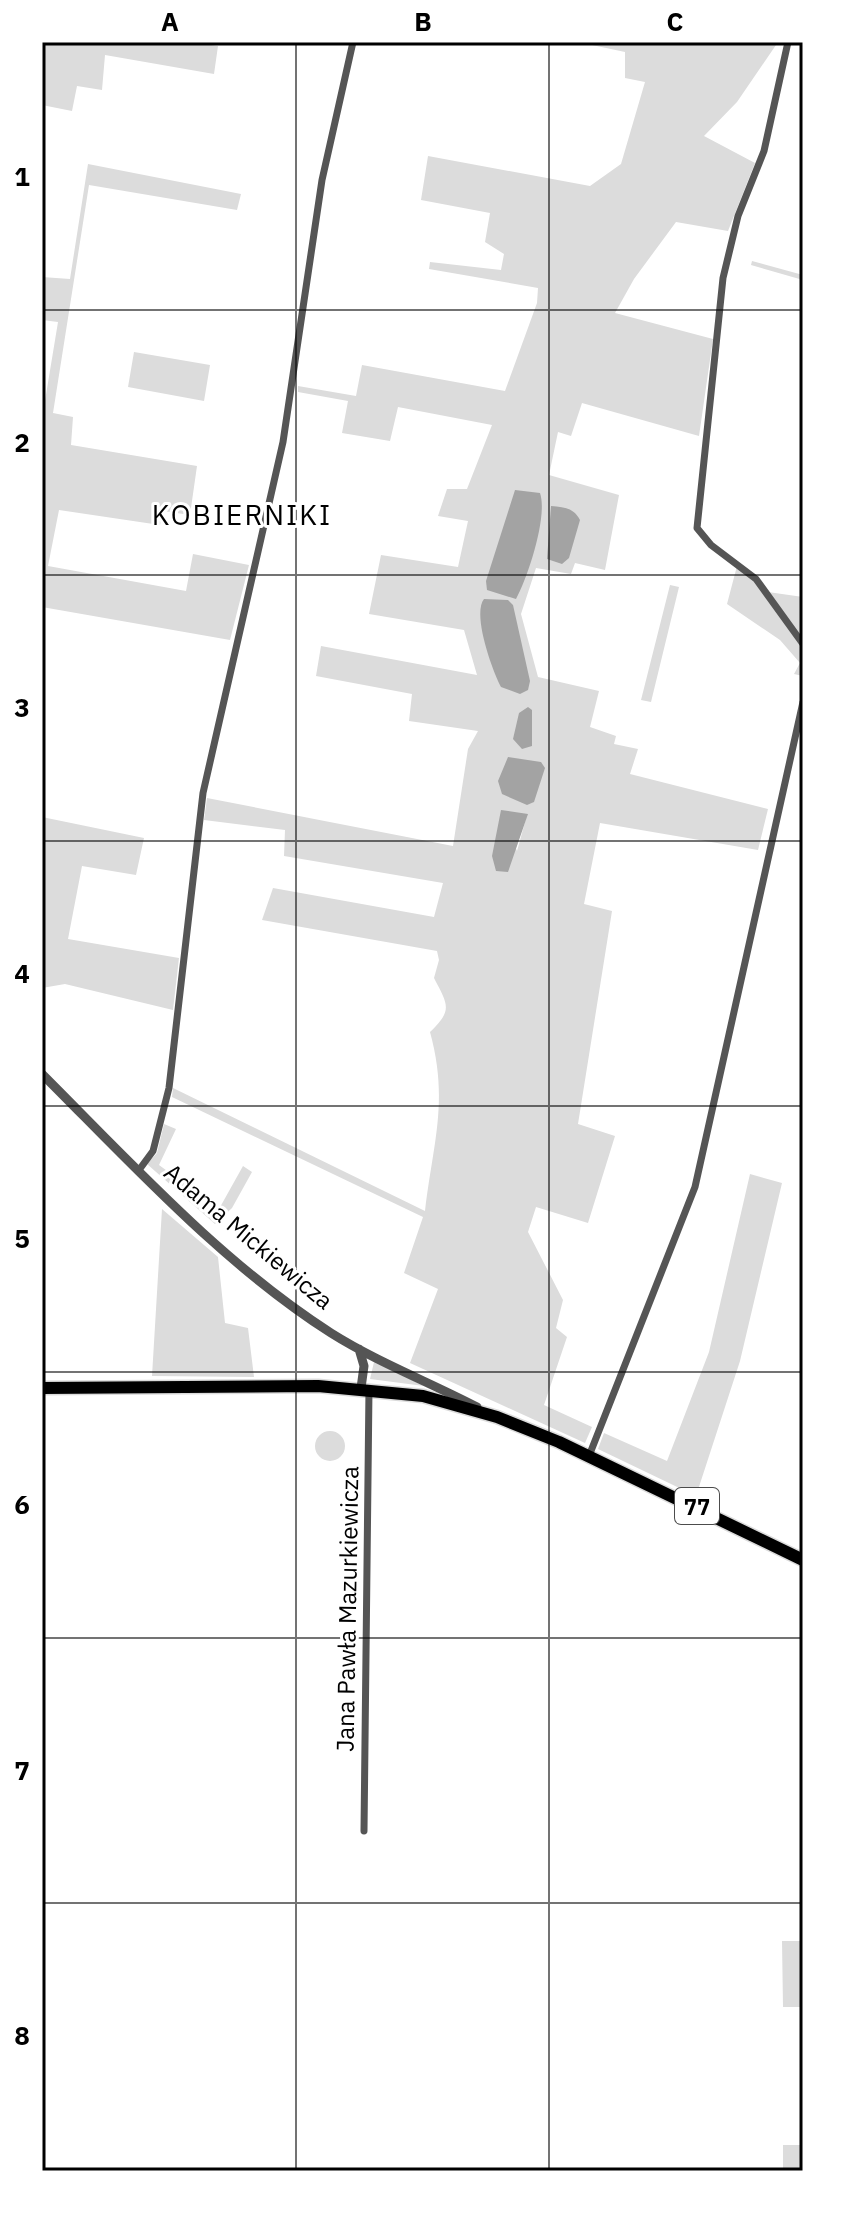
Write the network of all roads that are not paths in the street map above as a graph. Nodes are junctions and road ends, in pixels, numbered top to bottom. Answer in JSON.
{"nodes":[{"id":1,"x":353,"y":42,"type":"edge"},
{"id":2,"x":788,"y":42,"type":"edge"},
{"id":3,"x":803,"y":644,"type":"edge"},
{"id":4,"x":803,"y":702,"type":"edge"},
{"id":5,"x":42,"y":1074,"type":"edge"},
{"id":6,"x":139,"y":1170,"type":"junction"},
{"id":7,"x":359,"y":1349,"type":"junction"},
{"id":8,"x":42,"y":1388,"type":"edge"},
{"id":9,"x":365,"y":1388,"type":"junction"},
{"id":10,"x":497,"y":1417,"type":"junction"},
{"id":11,"x":589,"y":1456,"type":"junction"},
{"id":12,"x":803,"y":1560,"type":"edge"},
{"id":13,"x":364,"y":1831,"type":"dead end"}],
"edges":[{"from":1,"to":6,"type":"street"},
{"from":2,"to":3,"type":"street"},
{"from":4,"to":11,"type":"street"},
{"from":5,"to":6,"type":"street","name":"Adama Mickiewicza"},
{"from":6,"to":7,"type":"street","name":"Adama Mickiewicza"},
{"from":7,"to":9,"type":"street"},
{"from":7,"to":10,"type":"street","name":"Adama Mickiewicza"},
{"from":8,"to":9,"type":"main road","number":"77"},
{"from":9,"to":10,"type":"main road","name":"Adama Mickiewicza","number":"77"},
{"from":9,"to":13,"type":"street","name":"Jana Pawła Mazurkiewicza"},
{"from":10,"to":11,"type":"main road","name":"Adama Mickiewicza","number":"77"},
{"from":11,"to":12,"type":"main road","name":"Adama Mickiewicza","number":"77"}]}
